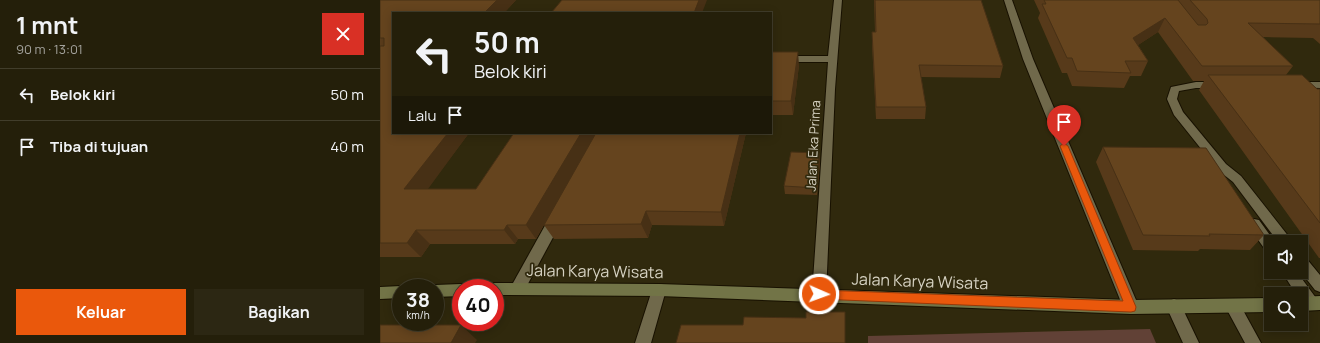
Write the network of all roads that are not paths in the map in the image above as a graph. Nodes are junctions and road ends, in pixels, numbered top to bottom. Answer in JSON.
{"nodes":[{"id":1,"x":838,"y":0,"type":"edge"},
{"id":2,"x":1008,"y":0,"type":"edge"},
{"id":3,"x":772,"y":59,"type":"edge"},
{"id":4,"x":833,"y":59,"type":"junction"},
{"id":5,"x":1227,"y":85,"type":"edge"},
{"id":6,"x":1289,"y":85,"type":"edge"},
{"id":7,"x":1320,"y":85,"type":"edge"},
{"id":8,"x":1222,"y":167,"type":"junction"},
{"id":9,"x":1231,"y":192,"type":"edge"},
{"id":10,"x":563,"y":207,"type":"edge"},
{"id":11,"x":1249,"y":217,"type":"edge"},
{"id":12,"x":1281,"y":235,"type":"edge"},
{"id":13,"x":1264,"y":237,"type":"edge"},
{"id":14,"x":1308,"y":271,"type":"edge"},
{"id":15,"x":1294,"y":279,"type":"edge"},
{"id":16,"x":1320,"y":286,"type":"edge"},
{"id":17,"x":518,"y":288,"type":"junction"},
{"id":18,"x":504,"y":289,"type":"edge"},
{"id":19,"x":659,"y":290,"type":"junction"},
{"id":20,"x":392,"y":292,"type":"edge"},
{"id":21,"x":380,"y":293,"type":"edge"},
{"id":22,"x":819,"y":294,"type":"junction"},
{"id":23,"x":1311,"y":303,"type":"edge"},
{"id":24,"x":1264,"y":304,"type":"edge"},
{"id":25,"x":1174,"y":306,"type":"junction"},
{"id":26,"x":1232,"y":306,"type":"junction"},
{"id":27,"x":1131,"y":307,"type":"junction"},
{"id":28,"x":643,"y":343,"type":"edge"},
{"id":29,"x":1191,"y":343,"type":"edge"},
{"id":30,"x":1254,"y":343,"type":"edge"}],
"edges":[{"from":1,"to":4,"type":"street","name":"Jalan Eka Prima"},
{"from":2,"to":27,"type":"street"},
{"from":3,"to":4,"type":"street"},
{"from":4,"to":22,"type":"street","name":"Jalan Eka Prima"},
{"from":5,"to":8,"type":"street"},
{"from":6,"to":7,"type":"street"},
{"from":8,"to":9,"type":"street"},
{"from":8,"to":12,"type":"street"},
{"from":10,"to":17,"type":"street"},
{"from":11,"to":13,"type":"street"},
{"from":14,"to":16,"type":"street"},
{"from":15,"to":23,"type":"street"},
{"from":17,"to":18,"type":"street","name":"Jalan Karya Wisata"},
{"from":17,"to":19,"type":"street","name":"Jalan Karya Wisata"},
{"from":19,"to":22,"type":"street","name":"Jalan Karya Wisata"},
{"from":19,"to":28,"type":"street"},
{"from":20,"to":21,"type":"street"},
{"from":22,"to":27,"type":"street","name":"Jalan Karya Wisata"},
{"from":24,"to":26,"type":"street","name":"Jalan Karya Wisata"},
{"from":25,"to":26,"type":"street","name":"Jalan Karya Wisata"},
{"from":25,"to":27,"type":"street","name":"Jalan Karya Wisata"},
{"from":25,"to":29,"type":"street"},
{"from":26,"to":30,"type":"street"}]}
